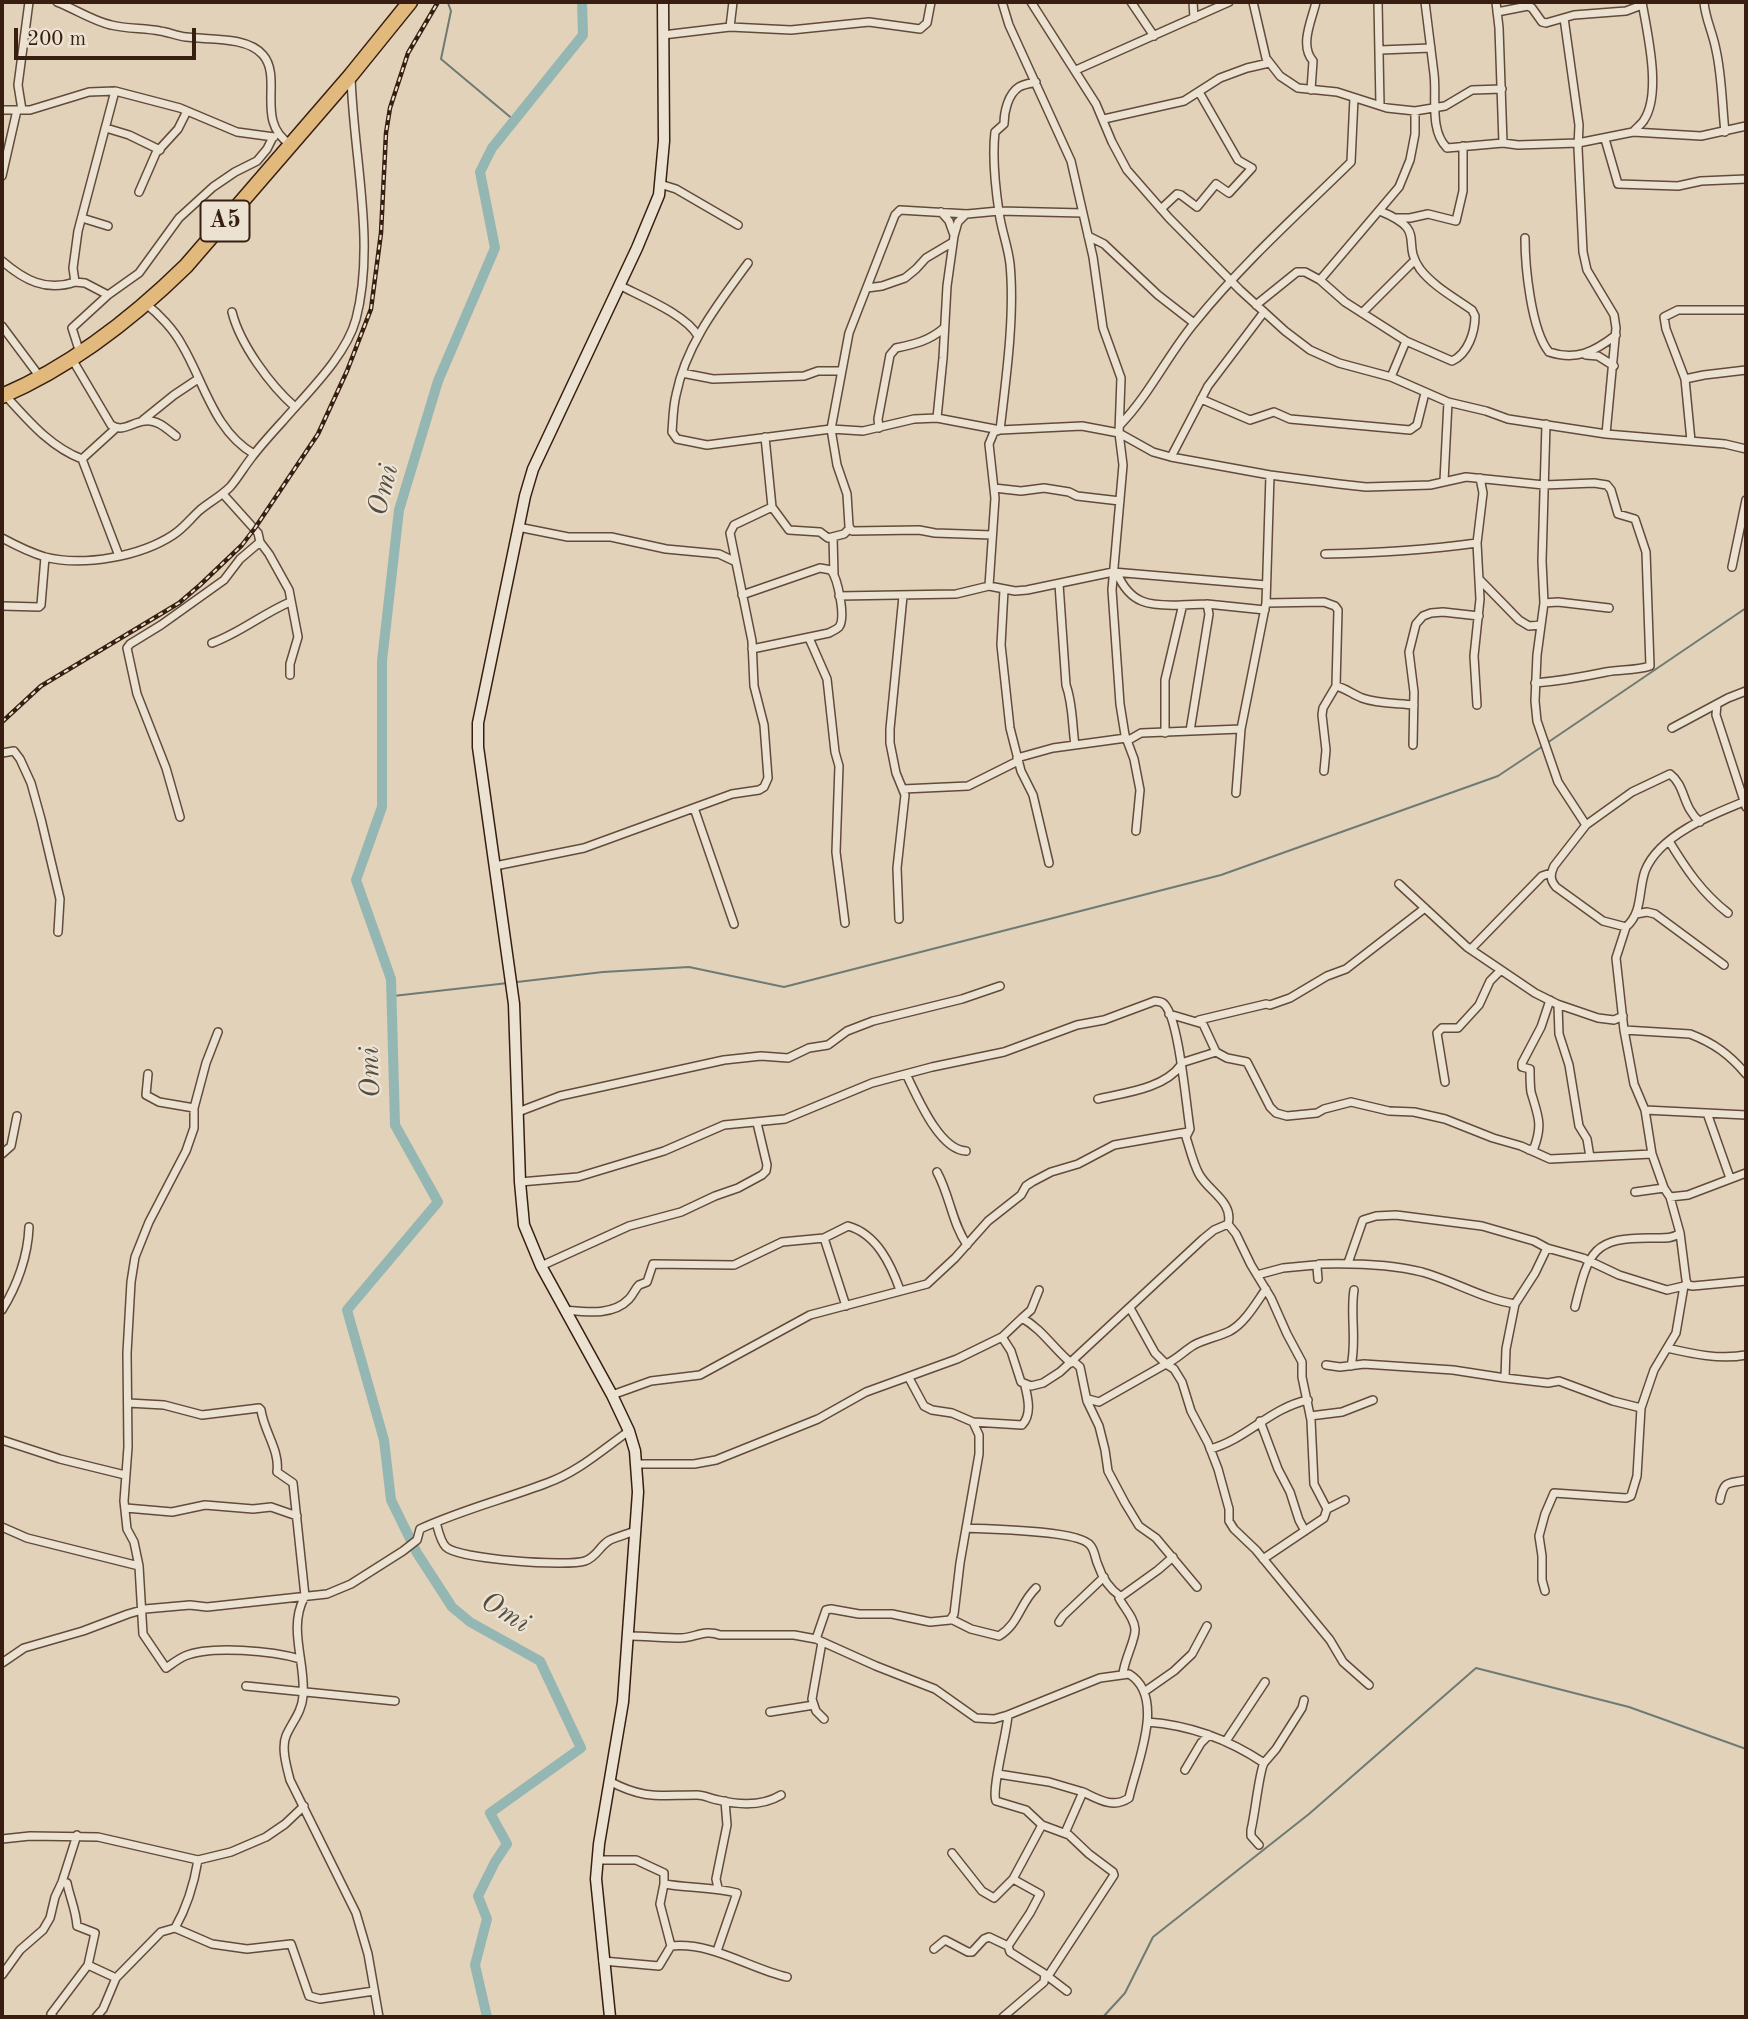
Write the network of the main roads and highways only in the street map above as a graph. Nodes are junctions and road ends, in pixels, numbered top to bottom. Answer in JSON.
{"nodes":[{"id":1,"x":410,"y":2,"type":"edge"},
{"id":2,"x":4,"y":392,"type":"edge"}],
"edges":[{"from":1,"to":2,"type":"highway","number":"A5"}]}
